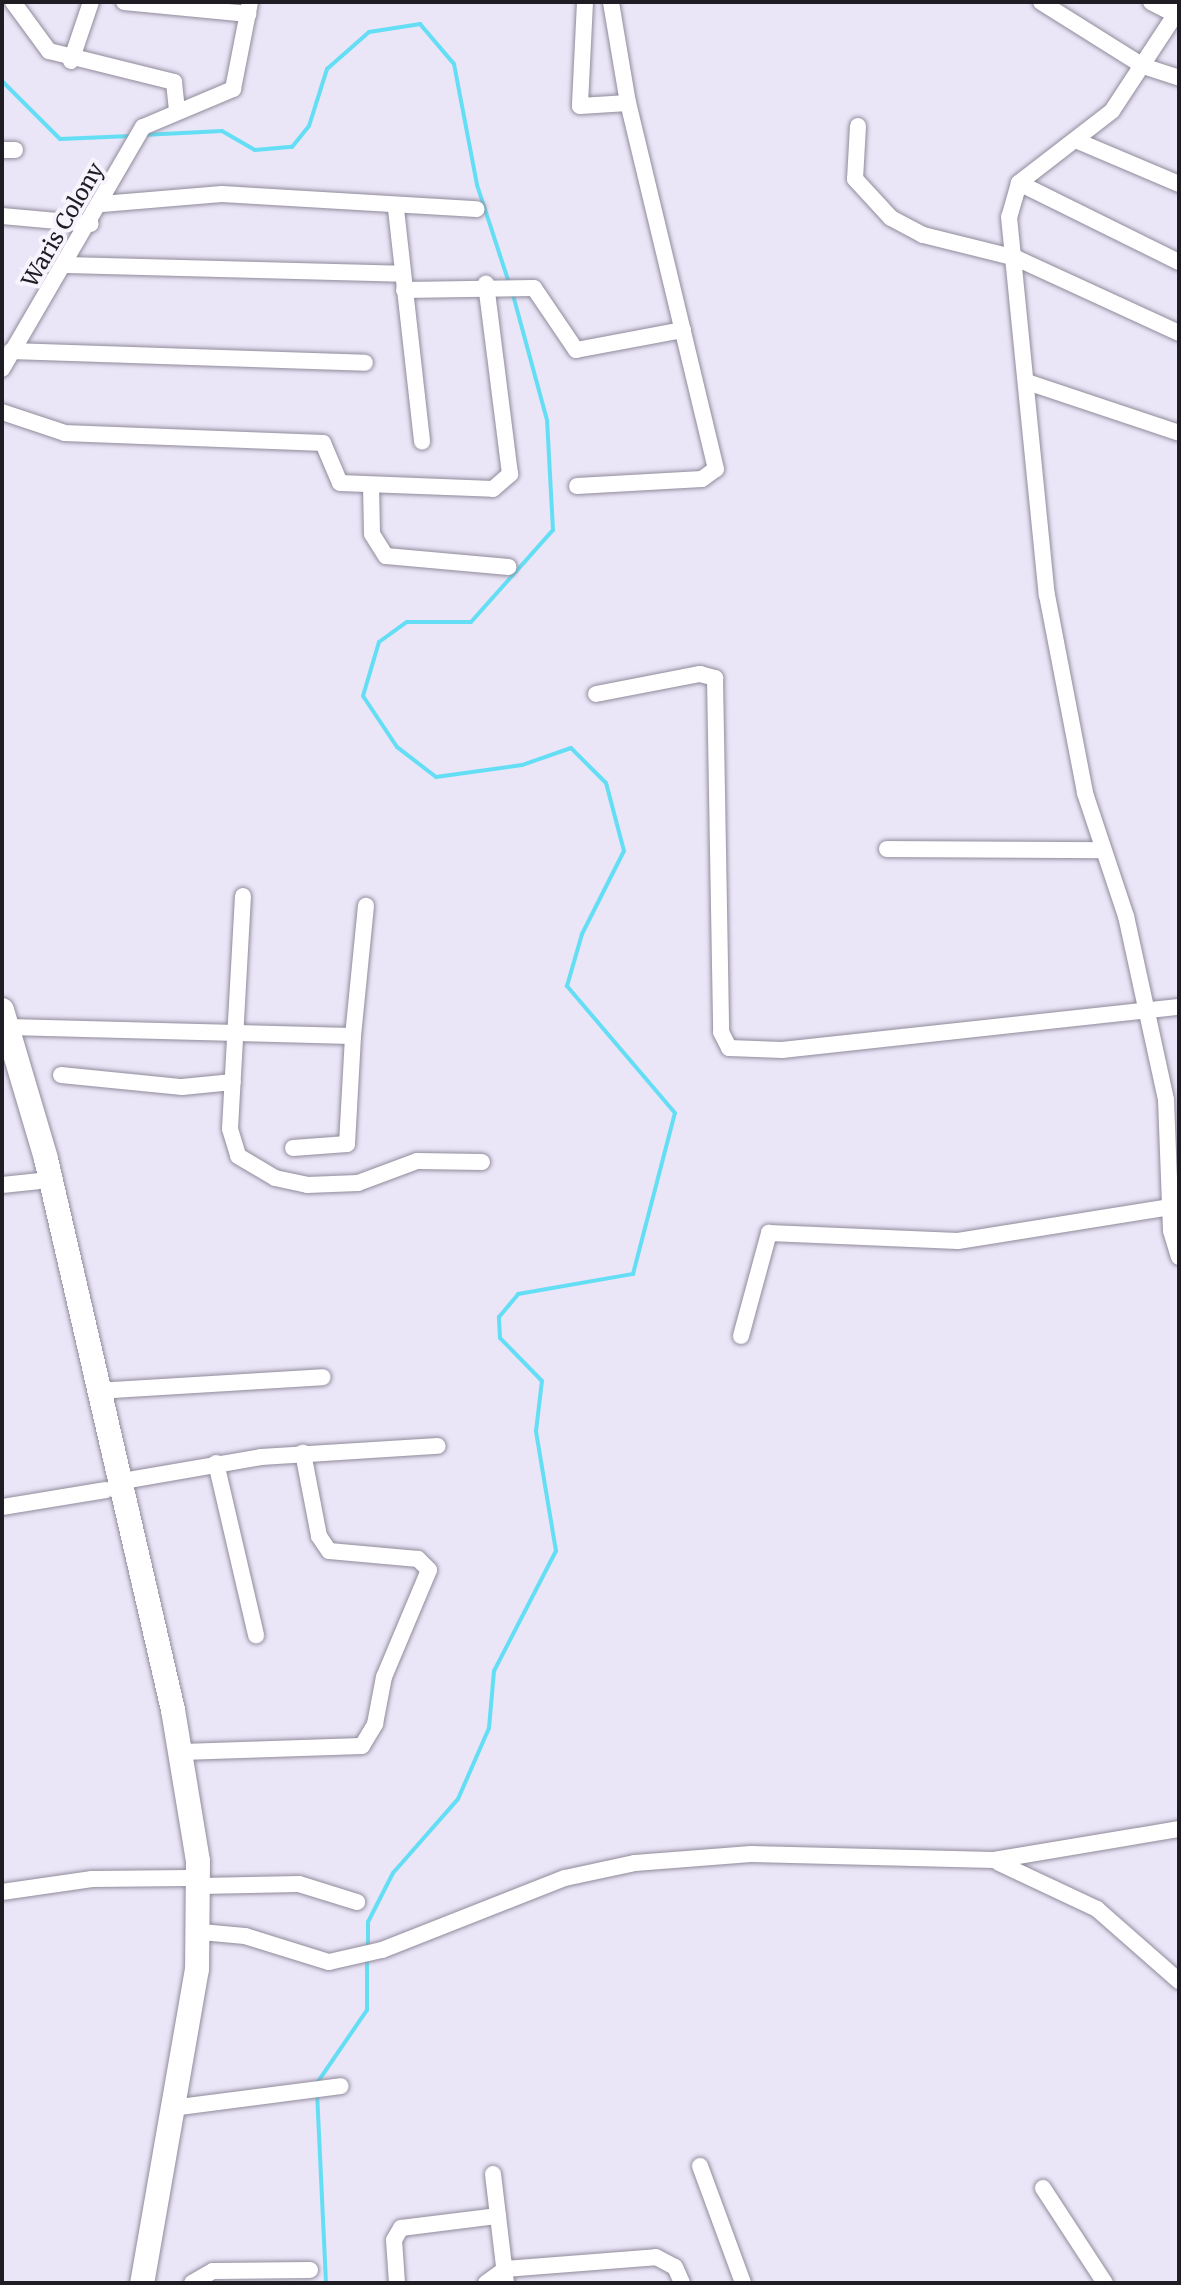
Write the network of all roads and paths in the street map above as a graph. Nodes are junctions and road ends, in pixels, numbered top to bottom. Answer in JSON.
{"nodes":[{"id":1,"x":13,"y":2,"type":"edge"},
{"id":2,"x":91,"y":2,"type":"edge"},
{"id":3,"x":124,"y":2,"type":"edge"},
{"id":4,"x":585,"y":2,"type":"edge"},
{"id":5,"x":611,"y":2,"type":"edge"},
{"id":6,"x":1041,"y":2,"type":"edge"},
{"id":7,"x":1151,"y":2,"type":"edge"},
{"id":8,"x":249,"y":8,"type":"edge"},
{"id":9,"x":1177,"y":11,"type":"edge"},
{"id":10,"x":71,"y":61,"type":"junction"},
{"id":11,"x":1143,"y":66,"type":"junction"},
{"id":12,"x":1179,"y":78,"type":"edge"},
{"id":13,"x":628,"y":103,"type":"junction"},
{"id":14,"x":177,"y":110,"type":"junction"},
{"id":15,"x":858,"y":126,"type":"dead end"},
{"id":16,"x":1080,"y":142,"type":"junction"},
{"id":17,"x":1019,"y":183,"type":"junction"},
{"id":18,"x":1179,"y":184,"type":"edge"},
{"id":19,"x":102,"y":204,"type":"junction"},
{"id":20,"x":396,"y":209,"type":"junction"},
{"id":21,"x":477,"y":209,"type":"dead end"},
{"id":22,"x":2,"y":216,"type":"edge"},
{"id":23,"x":91,"y":224,"type":"junction"},
{"id":24,"x":1016,"y":258,"type":"junction"},
{"id":25,"x":1179,"y":262,"type":"edge"},
{"id":26,"x":66,"y":265,"type":"junction"},
{"id":27,"x":403,"y":282,"type":"junction"},
{"id":28,"x":494,"y":284,"type":"junction"},
{"id":29,"x":683,"y":330,"type":"junction"},
{"id":30,"x":1179,"y":333,"type":"edge"},
{"id":31,"x":11,"y":351,"type":"junction"},
{"id":32,"x":365,"y":363,"type":"dead end"},
{"id":33,"x":2,"y":369,"type":"edge"},
{"id":34,"x":1027,"y":382,"type":"junction"},
{"id":35,"x":2,"y":412,"type":"edge"},
{"id":36,"x":1179,"y":433,"type":"edge"},
{"id":37,"x":422,"y":442,"type":"dead end"},
{"id":38,"x":371,"y":485,"type":"junction"},
{"id":39,"x":577,"y":486,"type":"dead end"},
{"id":40,"x":509,"y":567,"type":"dead end"},
{"id":41,"x":596,"y":694,"type":"dead end"},
{"id":42,"x":887,"y":849,"type":"dead end"},
{"id":43,"x":1103,"y":850,"type":"junction"},
{"id":44,"x":243,"y":896,"type":"dead end"},
{"id":45,"x":366,"y":906,"type":"dead end"},
{"id":46,"x":1179,"y":1007,"type":"edge"},
{"id":47,"x":1146,"y":1011,"type":"junction"},
{"id":48,"x":4,"y":1018,"type":"edge"},
{"id":49,"x":237,"y":1033,"type":"junction"},
{"id":50,"x":353,"y":1036,"type":"junction"},
{"id":51,"x":2,"y":1056,"type":"edge"},
{"id":52,"x":61,"y":1075,"type":"dead end"},
{"id":53,"x":233,"y":1082,"type":"junction"},
{"id":54,"x":293,"y":1148,"type":"dead end"},
{"id":55,"x":482,"y":1162,"type":"dead end"},
{"id":56,"x":38,"y":1181,"type":"junction"},
{"id":57,"x":2,"y":1185,"type":"edge"},
{"id":58,"x":1170,"y":1207,"type":"junction"},
{"id":59,"x":1179,"y":1257,"type":"edge"},
{"id":60,"x":741,"y":1336,"type":"dead end"},
{"id":61,"x":323,"y":1377,"type":"dead end"},
{"id":62,"x":96,"y":1391,"type":"junction"},
{"id":63,"x":438,"y":1446,"type":"dead end"},
{"id":64,"x":303,"y":1453,"type":"junction"},
{"id":65,"x":216,"y":1463,"type":"junction"},
{"id":66,"x":111,"y":1486,"type":"junction"},
{"id":67,"x":2,"y":1507,"type":"edge"},
{"id":68,"x":256,"y":1635,"type":"dead end"},
{"id":69,"x":182,"y":1752,"type":"junction"},
{"id":70,"x":1179,"y":1829,"type":"edge"},
{"id":71,"x":994,"y":1860,"type":"junction"},
{"id":72,"x":193,"y":1882,"type":"junction"},
{"id":73,"x":2,"y":1892,"type":"edge"},
{"id":74,"x":357,"y":1902,"type":"dead end"},
{"id":75,"x":201,"y":1932,"type":"junction"},
{"id":76,"x":1179,"y":1981,"type":"edge"},
{"id":77,"x":341,"y":2086,"type":"dead end"},
{"id":78,"x":172,"y":2108,"type":"junction"},
{"id":79,"x":700,"y":2166,"type":"dead end"},
{"id":80,"x":493,"y":2174,"type":"dead end"},
{"id":81,"x":1043,"y":2188,"type":"dead end"},
{"id":82,"x":498,"y":2216,"type":"junction"},
{"id":83,"x":310,"y":2270,"type":"dead end"},
{"id":84,"x":505,"y":2276,"type":"edge"},
{"id":85,"x":130,"y":2283,"type":"edge"},
{"id":86,"x":142,"y":2283,"type":"edge"},
{"id":87,"x":192,"y":2283,"type":"edge"},
{"id":88,"x":397,"y":2283,"type":"edge"},
{"id":89,"x":486,"y":2283,"type":"edge"},
{"id":90,"x":682,"y":2283,"type":"edge"},
{"id":91,"x":743,"y":2283,"type":"edge"},
{"id":92,"x":1105,"y":2283,"type":"edge"}],
"edges":[{"from":1,"to":10,"type":"street"},
{"from":2,"to":10,"type":"street"},
{"from":3,"to":8,"type":"street"},
{"from":4,"to":13,"type":"street"},
{"from":5,"to":13,"type":"street"},
{"from":6,"to":11,"type":"street"},
{"from":7,"to":9,"type":"street"},
{"from":8,"to":14,"type":"street"},
{"from":9,"to":11,"type":"street"},
{"from":10,"to":14,"type":"street"},
{"from":11,"to":12,"type":"street"},
{"from":11,"to":16,"type":"street"},
{"from":13,"to":29,"type":"street"},
{"from":14,"to":19,"type":"street","name":"Waris Colony"},
{"from":15,"to":24,"type":"street"},
{"from":16,"to":17,"type":"street"},
{"from":16,"to":18,"type":"street"},
{"from":17,"to":24,"type":"street"},
{"from":17,"to":25,"type":"street"},
{"from":19,"to":20,"type":"street"},
{"from":19,"to":23,"type":"street","name":"Waris Colony"},
{"from":20,"to":21,"type":"street"},
{"from":20,"to":27,"type":"street"},
{"from":22,"to":23,"type":"street"},
{"from":23,"to":26,"type":"street","name":"Waris Colony"},
{"from":24,"to":30,"type":"street"},
{"from":24,"to":34,"type":"street"},
{"from":26,"to":27,"type":"street"},
{"from":26,"to":31,"type":"street","name":"Waris Colony"},
{"from":27,"to":28,"type":"street"},
{"from":27,"to":37,"type":"street"},
{"from":28,"to":29,"type":"street"},
{"from":28,"to":38,"type":"street"},
{"from":29,"to":39,"type":"street"},
{"from":31,"to":32,"type":"street"},
{"from":31,"to":33,"type":"street","name":"Waris Colony"},
{"from":34,"to":36,"type":"street"},
{"from":34,"to":43,"type":"street"},
{"from":35,"to":38,"type":"street"},
{"from":38,"to":40,"type":"street"},
{"from":41,"to":47,"type":"street"},
{"from":42,"to":43,"type":"street"},
{"from":43,"to":47,"type":"street"},
{"from":44,"to":49,"type":"street"},
{"from":45,"to":50,"type":"street"},
{"from":46,"to":47,"type":"street"},
{"from":47,"to":58,"type":"street"},
{"from":48,"to":49,"type":"street"},
{"from":48,"to":62,"type":"highway"},
{"from":49,"to":50,"type":"street"},
{"from":49,"to":53,"type":"street"},
{"from":50,"to":54,"type":"street"},
{"from":51,"to":56,"type":"highway"},
{"from":52,"to":53,"type":"street"},
{"from":53,"to":55,"type":"street"},
{"from":56,"to":57,"type":"street"},
{"from":56,"to":66,"type":"highway"},
{"from":58,"to":59,"type":"street"},
{"from":58,"to":60,"type":"street"},
{"from":61,"to":62,"type":"street"},
{"from":62,"to":66,"type":"highway"},
{"from":63,"to":64,"type":"street"},
{"from":64,"to":65,"type":"street"},
{"from":64,"to":69,"type":"street"},
{"from":65,"to":66,"type":"street"},
{"from":65,"to":68,"type":"street"},
{"from":66,"to":67,"type":"street"},
{"from":66,"to":69,"type":"highway"},
{"from":66,"to":72,"type":"highway"},
{"from":69,"to":72,"type":"highway"},
{"from":70,"to":71,"type":"street"},
{"from":71,"to":75,"type":"street"},
{"from":71,"to":76,"type":"street"},
{"from":72,"to":73,"type":"street"},
{"from":72,"to":74,"type":"street"},
{"from":72,"to":75,"type":"highway"},
{"from":72,"to":85,"type":"highway"},
{"from":75,"to":78,"type":"highway"},
{"from":77,"to":78,"type":"street"},
{"from":78,"to":86,"type":"highway"},
{"from":79,"to":91,"type":"street"},
{"from":80,"to":82,"type":"street"},
{"from":81,"to":92,"type":"street"},
{"from":82,"to":84,"type":"street"},
{"from":82,"to":88,"type":"street"},
{"from":83,"to":87,"type":"street"},
{"from":84,"to":89,"type":"street"},
{"from":84,"to":90,"type":"street"}]}
